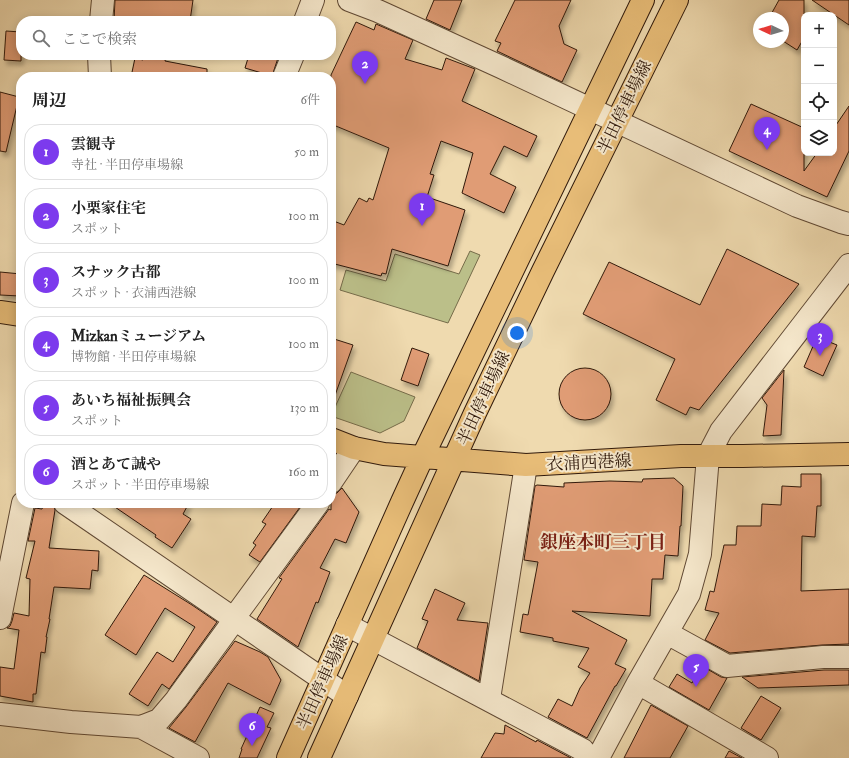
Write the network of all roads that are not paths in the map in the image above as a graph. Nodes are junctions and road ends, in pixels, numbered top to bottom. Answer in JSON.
{"nodes":[{"id":1,"x":103,"y":0,"type":"edge"},
{"id":2,"x":313,"y":0,"type":"edge"},
{"id":3,"x":349,"y":0,"type":"edge"},
{"id":4,"x":643,"y":0,"type":"edge"},
{"id":5,"x":677,"y":0,"type":"edge"},
{"id":6,"x":101,"y":16,"type":"edge"},
{"id":7,"x":307,"y":16,"type":"edge"},
{"id":8,"x":99,"y":60,"type":"edge"},
{"id":9,"x":291,"y":60,"type":"edge"},
{"id":10,"x":100,"y":72,"type":"edge"},
{"id":11,"x":286,"y":72,"type":"edge"},
{"id":12,"x":591,"y":109,"type":"junction"},
{"id":13,"x":618,"y":121,"type":"junction"},
{"id":14,"x":849,"y":224,"type":"edge"},
{"id":15,"x":849,"y":265,"type":"edge"},
{"id":16,"x":0,"y":312,"type":"edge"},
{"id":17,"x":16,"y":314,"type":"edge"},
{"id":18,"x":336,"y":440,"type":"edge"},
{"id":19,"x":354,"y":448,"type":"junction"},
{"id":20,"x":849,"y":454,"type":"edge"},
{"id":21,"x":423,"y":456,"type":"junction"},
{"id":22,"x":708,"y":456,"type":"junction"},
{"id":23,"x":454,"y":460,"type":"junction"},
{"id":24,"x":526,"y":465,"type":"junction"},
{"id":25,"x":336,"y":475,"type":"edge"},
{"id":26,"x":22,"y":508,"type":"edge"},
{"id":27,"x":72,"y":508,"type":"edge"},
{"id":28,"x":314,"y":508,"type":"edge"},
{"id":29,"x":0,"y":618,"type":"edge"},
{"id":30,"x":235,"y":619,"type":"junction"},
{"id":31,"x":347,"y":625,"type":"junction"},
{"id":32,"x":668,"y":633,"type":"junction"},
{"id":33,"x":373,"y":639,"type":"junction"},
{"id":34,"x":849,"y":657,"type":"edge"},
{"id":35,"x":323,"y":681,"type":"junction"},
{"id":36,"x":638,"y":683,"type":"junction"},
{"id":37,"x":347,"y":696,"type":"junction"},
{"id":38,"x":489,"y":699,"type":"junction"},
{"id":39,"x":0,"y":714,"type":"edge"},
{"id":40,"x":141,"y":727,"type":"junction"},
{"id":41,"x":198,"y":758,"type":"edge"},
{"id":42,"x":288,"y":758,"type":"edge"},
{"id":43,"x":319,"y":758,"type":"edge"},
{"id":44,"x":589,"y":758,"type":"edge"},
{"id":45,"x":598,"y":758,"type":"edge"},
{"id":46,"x":767,"y":758,"type":"edge"}],
"edges":[{"from":1,"to":6,"type":"street"},
{"from":2,"to":7,"type":"street"},
{"from":3,"to":12,"type":"street"},
{"from":4,"to":12,"type":"main road","name":"半田停車場線"},
{"from":5,"to":13,"type":"main road","name":"半田停車場線"},
{"from":8,"to":10,"type":"street"},
{"from":9,"to":11,"type":"street"},
{"from":12,"to":13,"type":"street"},
{"from":12,"to":21,"type":"main road","name":"半田停車場線"},
{"from":13,"to":14,"type":"street"},
{"from":13,"to":23,"type":"main road","name":"半田停車場線"},
{"from":15,"to":22,"type":"street"},
{"from":16,"to":17,"type":"main road"},
{"from":18,"to":19,"type":"main road","name":"衣浦西港線"},
{"from":19,"to":21,"type":"main road","name":"衣浦西港線"},
{"from":19,"to":25,"type":"street"},
{"from":20,"to":22,"type":"main road","name":"衣浦西港線"},
{"from":21,"to":23,"type":"main road","name":"衣浦西港線"},
{"from":21,"to":31,"type":"main road","name":"半田停車場線"},
{"from":22,"to":24,"type":"main road","name":"衣浦西港線"},
{"from":22,"to":32,"type":"street"},
{"from":23,"to":24,"type":"main road","name":"衣浦西港線"},
{"from":23,"to":33,"type":"main road","name":"半田停車場線"},
{"from":24,"to":38,"type":"street"},
{"from":26,"to":29,"type":"street"},
{"from":27,"to":30,"type":"street"},
{"from":28,"to":30,"type":"street"},
{"from":30,"to":35,"type":"street"},
{"from":30,"to":40,"type":"street"},
{"from":31,"to":33,"type":"street"},
{"from":31,"to":35,"type":"main road","name":"半田停車場線"},
{"from":32,"to":34,"type":"street"},
{"from":32,"to":36,"type":"street"},
{"from":33,"to":37,"type":"main road","name":"半田停車場線"},
{"from":33,"to":38,"type":"street"},
{"from":35,"to":37,"type":"street"},
{"from":35,"to":42,"type":"main road","name":"半田停車場線"},
{"from":36,"to":45,"type":"street"},
{"from":36,"to":46,"type":"street"},
{"from":37,"to":43,"type":"main road","name":"半田停車場線"},
{"from":38,"to":44,"type":"street"},
{"from":39,"to":40,"type":"street"},
{"from":40,"to":41,"type":"street"}]}
